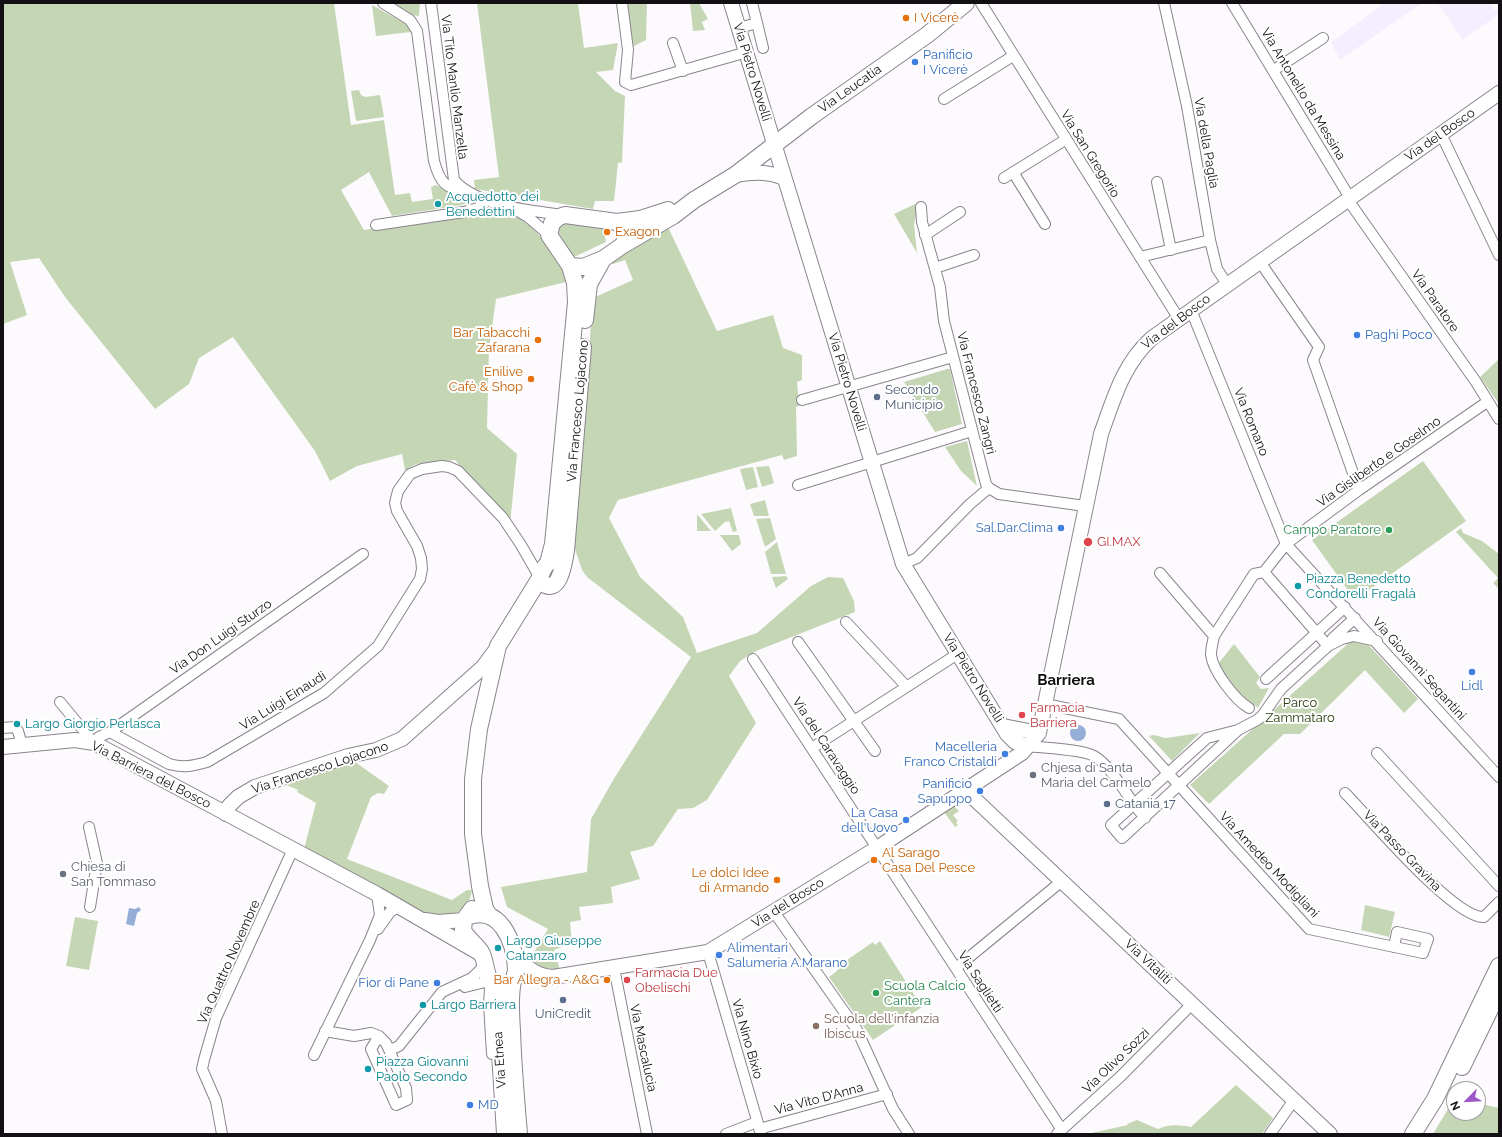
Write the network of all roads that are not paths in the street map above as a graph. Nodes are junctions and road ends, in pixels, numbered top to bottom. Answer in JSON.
{"nodes":[{"id":1,"x":383,"y":3,"type":"edge"},
{"id":2,"x":430,"y":3,"type":"edge"},
{"id":3,"x":622,"y":3,"type":"edge"},
{"id":4,"x":731,"y":3,"type":"edge"},
{"id":5,"x":752,"y":3,"type":"edge"},
{"id":6,"x":981,"y":3,"type":"edge"},
{"id":7,"x":1164,"y":3,"type":"edge"},
{"id":8,"x":1232,"y":3,"type":"edge"},
{"id":9,"x":960,"y":5,"type":"edge"},
{"id":10,"x":757,"y":23,"type":"junction"},
{"id":11,"x":739,"y":28,"type":"junction"},
{"id":12,"x":1323,"y":38,"type":"dead end"},
{"id":13,"x":674,"y":43,"type":"dead end"},
{"id":14,"x":763,"y":48,"type":"dead end"},
{"id":15,"x":747,"y":52,"type":"junction"},
{"id":16,"x":1013,"y":56,"type":"junction"},
{"id":17,"x":1274,"y":70,"type":"junction"},
{"id":18,"x":683,"y":71,"type":"junction"},
{"id":19,"x":1499,"y":93,"type":"edge"},
{"id":20,"x":944,"y":99,"type":"dead end"},
{"id":21,"x":1441,"y":134,"type":"junction"},
{"id":22,"x":1065,"y":140,"type":"junction"},
{"id":23,"x":774,"y":145,"type":"junction"},
{"id":24,"x":436,"y":170,"type":"junction"},
{"id":25,"x":1013,"y":172,"type":"junction"},
{"id":26,"x":453,"y":175,"type":"junction"},
{"id":27,"x":735,"y":175,"type":"junction"},
{"id":28,"x":784,"y":178,"type":"junction"},
{"id":29,"x":1004,"y":178,"type":"dead end"},
{"id":30,"x":1157,"y":182,"type":"dead end"},
{"id":31,"x":469,"y":193,"type":"junction"},
{"id":32,"x":694,"y":200,"type":"junction"},
{"id":33,"x":1348,"y":200,"type":"junction"},
{"id":34,"x":487,"y":201,"type":"junction"},
{"id":35,"x":505,"y":205,"type":"junction"},
{"id":36,"x":921,"y":207,"type":"dead end"},
{"id":37,"x":960,"y":212,"type":"dead end"},
{"id":38,"x":565,"y":215,"type":"junction"},
{"id":39,"x":617,"y":222,"type":"junction"},
{"id":40,"x":1045,"y":224,"type":"dead end"},
{"id":41,"x":376,"y":225,"type":"dead end"},
{"id":42,"x":549,"y":235,"type":"junction"},
{"id":43,"x":925,"y":235,"type":"junction"},
{"id":44,"x":1210,"y":240,"type":"junction"},
{"id":45,"x":623,"y":245,"type":"junction"},
{"id":46,"x":1171,"y":250,"type":"junction"},
{"id":47,"x":974,"y":255,"type":"dead end"},
{"id":48,"x":1499,"y":255,"type":"edge"},
{"id":49,"x":1140,"y":257,"type":"junction"},
{"id":50,"x":603,"y":259,"type":"junction"},
{"id":51,"x":1260,"y":262,"type":"junction"},
{"id":52,"x":570,"y":266,"type":"junction"},
{"id":53,"x":935,"y":268,"type":"junction"},
{"id":54,"x":1227,"y":284,"type":"junction"},
{"id":55,"x":1191,"y":310,"type":"junction"},
{"id":56,"x":1179,"y":319,"type":"junction"},
{"id":57,"x":953,"y":357,"type":"junction"},
{"id":58,"x":848,"y":386,"type":"junction"},
{"id":59,"x":802,"y":400,"type":"dead end"},
{"id":60,"x":1487,"y":402,"type":"junction"},
{"id":61,"x":1499,"y":419,"type":"edge"},
{"id":62,"x":972,"y":431,"type":"junction"},
{"id":63,"x":871,"y":462,"type":"junction"},
{"id":64,"x":798,"y":485,"type":"dead end"},
{"id":65,"x":989,"y":488,"type":"junction"},
{"id":66,"x":1359,"y":490,"type":"junction"},
{"id":67,"x":1085,"y":506,"type":"junction"},
{"id":68,"x":1286,"y":544,"type":"junction"},
{"id":69,"x":363,"y":554,"type":"dead end"},
{"id":70,"x":556,"y":564,"type":"junction"},
{"id":71,"x":903,"y":564,"type":"junction"},
{"id":72,"x":1264,"y":572,"type":"junction"},
{"id":73,"x":1160,"y":573,"type":"dead end"},
{"id":74,"x":544,"y":582,"type":"junction"},
{"id":75,"x":1345,"y":607,"type":"junction"},
{"id":76,"x":1355,"y":618,"type":"junction"},
{"id":77,"x":846,"y":622,"type":"dead end"},
{"id":78,"x":1316,"y":633,"type":"junction"},
{"id":79,"x":1214,"y":636,"type":"junction"},
{"id":80,"x":1377,"y":641,"type":"junction"},
{"id":81,"x":798,"y":642,"type":"dead end"},
{"id":82,"x":498,"y":646,"type":"junction"},
{"id":83,"x":1328,"y":646,"type":"junction"},
{"id":84,"x":959,"y":653,"type":"junction"},
{"id":85,"x":753,"y":660,"type":"dead end"},
{"id":86,"x":1266,"y":679,"type":"dead end"},
{"id":87,"x":906,"y":686,"type":"junction"},
{"id":88,"x":488,"y":689,"type":"junction"},
{"id":89,"x":60,"y":702,"type":"dead end"},
{"id":90,"x":1045,"y":704,"type":"junction"},
{"id":91,"x":1249,"y":708,"type":"dead end"},
{"id":92,"x":854,"y":720,"type":"junction"},
{"id":93,"x":1003,"y":726,"type":"junction"},
{"id":94,"x":3,"y":728,"type":"edge"},
{"id":95,"x":1238,"y":730,"type":"junction"},
{"id":96,"x":110,"y":732,"type":"junction"},
{"id":97,"x":1039,"y":733,"type":"junction"},
{"id":98,"x":94,"y":743,"type":"junction"},
{"id":99,"x":22,"y":745,"type":"junction"},
{"id":100,"x":3,"y":747,"type":"edge"},
{"id":101,"x":812,"y":748,"type":"junction"},
{"id":102,"x":1024,"y":750,"type":"junction"},
{"id":103,"x":875,"y":751,"type":"dead end"},
{"id":104,"x":1377,"y":753,"type":"dead end"},
{"id":105,"x":1168,"y":773,"type":"junction"},
{"id":106,"x":1499,"y":777,"type":"edge"},
{"id":107,"x":1179,"y":786,"type":"junction"},
{"id":108,"x":255,"y":787,"type":"junction"},
{"id":109,"x":965,"y":790,"type":"junction"},
{"id":110,"x":1345,"y":793,"type":"dead end"},
{"id":111,"x":208,"y":804,"type":"junction"},
{"id":112,"x":1133,"y":805,"type":"junction"},
{"id":113,"x":226,"y":814,"type":"junction"},
{"id":114,"x":1144,"y":818,"type":"junction"},
{"id":115,"x":89,"y":828,"type":"dead end"},
{"id":116,"x":877,"y":848,"type":"junction"},
{"id":117,"x":293,"y":849,"type":"junction"},
{"id":118,"x":1062,"y":881,"type":"junction"},
{"id":119,"x":480,"y":886,"type":"junction"},
{"id":120,"x":1499,"y":886,"type":"edge"},
{"id":121,"x":377,"y":894,"type":"junction"},
{"id":122,"x":1499,"y":902,"type":"edge"},
{"id":123,"x":398,"y":907,"type":"junction"},
{"id":124,"x":90,"y":908,"type":"dead end"},
{"id":125,"x":774,"y":912,"type":"junction"},
{"id":126,"x":489,"y":915,"type":"junction"},
{"id":127,"x":422,"y":919,"type":"junction"},
{"id":128,"x":466,"y":919,"type":"junction"},
{"id":129,"x":370,"y":940,"type":"junction"},
{"id":130,"x":1394,"y":947,"type":"dead end"},
{"id":131,"x":511,"y":948,"type":"junction"},
{"id":132,"x":708,"y":952,"type":"junction"},
{"id":133,"x":483,"y":959,"type":"junction"},
{"id":134,"x":1499,"y":966,"type":"edge"},
{"id":135,"x":614,"y":968,"type":"junction"},
{"id":136,"x":956,"y":968,"type":"junction"},
{"id":137,"x":491,"y":983,"type":"junction"},
{"id":138,"x":513,"y":987,"type":"junction"},
{"id":139,"x":1499,"y":991,"type":"edge"},
{"id":140,"x":1192,"y":1004,"type":"junction"},
{"id":141,"x":428,"y":1011,"type":"junction"},
{"id":142,"x":325,"y":1030,"type":"junction"},
{"id":143,"x":380,"y":1036,"type":"junction"},
{"id":144,"x":390,"y":1050,"type":"junction"},
{"id":145,"x":314,"y":1055,"type":"dead end"},
{"id":146,"x":887,"y":1094,"type":"junction"},
{"id":147,"x":1294,"y":1100,"type":"junction"},
{"id":148,"x":759,"y":1128,"type":"edge"},
{"id":149,"x":1060,"y":1132,"type":"edge"},
{"id":150,"x":222,"y":1134,"type":"edge"},
{"id":151,"x":498,"y":1134,"type":"edge"},
{"id":152,"x":505,"y":1134,"type":"edge"},
{"id":153,"x":519,"y":1134,"type":"edge"},
{"id":154,"x":647,"y":1134,"type":"edge"},
{"id":155,"x":726,"y":1134,"type":"edge"},
{"id":156,"x":909,"y":1134,"type":"edge"},
{"id":157,"x":1270,"y":1134,"type":"edge"},
{"id":158,"x":1330,"y":1134,"type":"edge"},
{"id":159,"x":1413,"y":1134,"type":"edge"},
{"id":160,"x":1426,"y":1134,"type":"edge"}],
"edges":[{"from":1,"to":24,"type":"street"},
{"from":2,"to":26,"type":"street","name":"Via Tito Manlio Manzella"},
{"from":3,"to":18,"type":"street"},
{"from":4,"to":11,"type":"main road","name":"Via Pietro Novelli"},
{"from":5,"to":10,"type":"street"},
{"from":6,"to":16,"type":"street","name":"Via San Gregorio"},
{"from":7,"to":44,"type":"street","name":"Via della Paglia"},
{"from":8,"to":17,"type":"street","name":"Via Antonello da Messina"},
{"from":9,"to":23,"type":"main road","name":"Via Leucatia"},
{"from":10,"to":11,"type":"street"},
{"from":10,"to":14,"type":"street"},
{"from":11,"to":15,"type":"main road","name":"Via Pietro Novelli"},
{"from":12,"to":17,"type":"street"},
{"from":13,"to":18,"type":"street"},
{"from":15,"to":18,"type":"street"},
{"from":15,"to":23,"type":"main road","name":"Via Pietro Novelli"},
{"from":16,"to":20,"type":"street"},
{"from":16,"to":22,"type":"street","name":"Via San Gregorio"},
{"from":17,"to":33,"type":"street","name":"Via Antonello da Messina"},
{"from":19,"to":21,"type":"main road","name":"Via del Bosco"},
{"from":21,"to":33,"type":"main road","name":"Via del Bosco"},
{"from":21,"to":48,"type":"street"},
{"from":22,"to":25,"type":"street"},
{"from":22,"to":49,"type":"street","name":"Via San Gregorio"},
{"from":23,"to":27,"type":"main road","name":"Via Leucatia"},
{"from":23,"to":28,"type":"main road","name":"Via Pietro Novelli"},
{"from":24,"to":26,"type":"street","name":"Via Tito Manlio Manzella"},
{"from":24,"to":31,"type":"street"},
{"from":25,"to":29,"type":"street"},
{"from":25,"to":40,"type":"street"},
{"from":26,"to":31,"type":"street","name":"Via Tito Manlio Manzella"},
{"from":27,"to":28,"type":"main road","name":"Via Leucatia"},
{"from":27,"to":32,"type":"main road","name":"Via Leucatia"},
{"from":28,"to":58,"type":"main road","name":"Via Pietro Novelli"},
{"from":30,"to":46,"type":"street"},
{"from":31,"to":34,"type":"street","name":"Via Tito Manlio Manzella"},
{"from":32,"to":39,"type":"main road","name":"Via Leucatia"},
{"from":32,"to":45,"type":"main road","name":"Via Leucatia"},
{"from":33,"to":51,"type":"main road","name":"Via del Bosco"},
{"from":33,"to":60,"type":"street","name":"Via Paratore"},
{"from":34,"to":35,"type":"street"},
{"from":34,"to":41,"type":"street"},
{"from":35,"to":38,"type":"street"},
{"from":35,"to":42,"type":"street"},
{"from":36,"to":43,"type":"street","name":"Via Francesco Zangrì"},
{"from":37,"to":43,"type":"street"},
{"from":38,"to":39,"type":"main road","name":"Via Leucatia"},
{"from":38,"to":42,"type":"main road"},
{"from":39,"to":45,"type":"main road"},
{"from":42,"to":52,"type":"main road","name":"Via Francesco Lojacono"},
{"from":43,"to":53,"type":"street","name":"Via Francesco Zangrì"},
{"from":44,"to":46,"type":"street"},
{"from":44,"to":54,"type":"street","name":"Via della Paglia"},
{"from":45,"to":50,"type":"main road","name":"Via Leucatia"},
{"from":46,"to":49,"type":"street"},
{"from":47,"to":53,"type":"street"},
{"from":49,"to":56,"type":"street","name":"Via San Gregorio"},
{"from":50,"to":52,"type":"main road"},
{"from":50,"to":70,"type":"main road","name":"Via Francesco Lojacono"},
{"from":51,"to":54,"type":"main road","name":"Via del Bosco"},
{"from":51,"to":66,"type":"street"},
{"from":52,"to":70,"type":"main road","name":"Via Francesco Lojacono"},
{"from":53,"to":57,"type":"street","name":"Via Francesco Zangrì"},
{"from":54,"to":55,"type":"main road","name":"Via del Bosco"},
{"from":55,"to":56,"type":"main road","name":"Via del Bosco"},
{"from":55,"to":68,"type":"street","name":"Via Romano"},
{"from":56,"to":67,"type":"main road","name":"Via del Bosco"},
{"from":57,"to":58,"type":"street"},
{"from":57,"to":62,"type":"street","name":"Via Francesco Zangrì"},
{"from":58,"to":59,"type":"street"},
{"from":58,"to":63,"type":"main road","name":"Via Pietro Novelli"},
{"from":60,"to":61,"type":"street","name":"Via Paratore"},
{"from":60,"to":66,"type":"street","name":"Via Gisliberto e Goselmo"},
{"from":62,"to":63,"type":"street"},
{"from":62,"to":65,"type":"street","name":"Via Francesco Zangrì"},
{"from":63,"to":64,"type":"street"},
{"from":63,"to":71,"type":"main road","name":"Via Pietro Novelli"},
{"from":65,"to":67,"type":"street"},
{"from":65,"to":71,"type":"street"},
{"from":66,"to":68,"type":"street","name":"Via Gisliberto e Goselmo"},
{"from":67,"to":90,"type":"main road","name":"Via del Bosco"},
{"from":68,"to":72,"type":"street"},
{"from":68,"to":75,"type":"street","name":"Via Giovanni Segantini"},
{"from":69,"to":96,"type":"street","name":"Via Don Luigi Sturzo"},
{"from":70,"to":74,"type":"main road"},
{"from":71,"to":84,"type":"main road","name":"Via Pietro Novelli"},
{"from":72,"to":78,"type":"street"},
{"from":72,"to":79,"type":"street"},
{"from":73,"to":79,"type":"street"},
{"from":74,"to":82,"type":"main road","name":"Via Francesco Lojacono"},
{"from":74,"to":88,"type":"main road"},
{"from":74,"to":96,"type":"street","name":"Via Luigi Einaudi"},
{"from":75,"to":76,"type":"street","name":"Via Giovanni Segantini"},
{"from":75,"to":78,"type":"street"},
{"from":76,"to":80,"type":"street","name":"Via Giovanni Segantini"},
{"from":76,"to":83,"type":"street"},
{"from":77,"to":87,"type":"street"},
{"from":78,"to":83,"type":"street"},
{"from":78,"to":86,"type":"street"},
{"from":79,"to":91,"type":"street"},
{"from":80,"to":83,"type":"street"},
{"from":80,"to":106,"type":"street","name":"Via Giovanni Segantini"},
{"from":81,"to":92,"type":"street"},
{"from":82,"to":88,"type":"main road"},
{"from":82,"to":108,"type":"main road","name":"Via Francesco Lojacono"},
{"from":83,"to":95,"type":"street"},
{"from":84,"to":87,"type":"street"},
{"from":84,"to":93,"type":"main road","name":"Via Pietro Novelli"},
{"from":85,"to":101,"type":"street","name":"Via del Caravaggio"},
{"from":87,"to":92,"type":"street"},
{"from":88,"to":119,"type":"main road"},
{"from":89,"to":98,"type":"street"},
{"from":90,"to":97,"type":"main road","name":"Via del Bosco"},
{"from":90,"to":105,"type":"street","name":"Via Amedeo Modigliani"},
{"from":92,"to":101,"type":"street"},
{"from":92,"to":103,"type":"street"},
{"from":93,"to":97,"type":"main road"},
{"from":93,"to":102,"type":"main road","name":"Via Pietro Novelli"},
{"from":94,"to":99,"type":"street"},
{"from":95,"to":105,"type":"street"},
{"from":95,"to":107,"type":"street"},
{"from":96,"to":98,"type":"street","name":"Via Don Luigi Sturzo"},
{"from":97,"to":102,"type":"main road","name":"Via del Bosco"},
{"from":98,"to":99,"type":"main road","name":"Via Barriera del Bosco"},
{"from":98,"to":111,"type":"main road","name":"Via Barriera del Bosco"},
{"from":99,"to":100,"type":"main road","name":"Via Barriera del Bosco"},
{"from":101,"to":116,"type":"street","name":"Via del Caravaggio"},
{"from":102,"to":109,"type":"main road","name":"Via del Bosco"},
{"from":102,"to":112,"type":"street"},
{"from":104,"to":120,"type":"street"},
{"from":105,"to":107,"type":"street","name":"Via Amedeo Modigliani"},
{"from":105,"to":112,"type":"street"},
{"from":107,"to":114,"type":"street"},
{"from":107,"to":130,"type":"street","name":"Via Amedeo Modigliani"},
{"from":108,"to":111,"type":"main road"},
{"from":108,"to":113,"type":"main road","name":"Via Francesco Lojacono"},
{"from":109,"to":116,"type":"main road","name":"Via del Bosco"},
{"from":109,"to":118,"type":"main road","name":"Via Vitaliti"},
{"from":110,"to":122,"type":"street","name":"Via Passo Gravina"},
{"from":111,"to":113,"type":"main road","name":"Via Barriera del Bosco"},
{"from":112,"to":114,"type":"street"},
{"from":112,"to":114,"type":"street"},
{"from":113,"to":117,"type":"main road","name":"Via Barriera del Bosco"},
{"from":115,"to":124,"type":"street"},
{"from":116,"to":125,"type":"main road","name":"Via del Bosco"},
{"from":116,"to":136,"type":"street","name":"Via Saglietti"},
{"from":117,"to":121,"type":"main road","name":"Via Barriera del Bosco"},
{"from":117,"to":150,"type":"street","name":"Via Quattro Novembre"},
{"from":118,"to":136,"type":"street"},
{"from":118,"to":140,"type":"main road","name":"Via Vitaliti"},
{"from":119,"to":126,"type":"main road"},
{"from":119,"to":128,"type":"main road"},
{"from":121,"to":123,"type":"main road","name":"Via Barriera del Bosco"},
{"from":121,"to":129,"type":"street"},
{"from":123,"to":127,"type":"main road","name":"Via Barriera del Bosco"},
{"from":123,"to":129,"type":"street"},
{"from":125,"to":132,"type":"main road","name":"Via del Bosco"},
{"from":125,"to":146,"type":"street"},
{"from":126,"to":128,"type":"main road"},
{"from":126,"to":131,"type":"main road"},
{"from":127,"to":128,"type":"main road"},
{"from":127,"to":133,"type":"main road"},
{"from":128,"to":133,"type":"main road"},
{"from":129,"to":142,"type":"street"},
{"from":131,"to":135,"type":"main road","name":"Via del Bosco"},
{"from":131,"to":138,"type":"main road"},
{"from":132,"to":135,"type":"main road","name":"Via del Bosco"},
{"from":132,"to":148,"type":"street","name":"Via Nino Bixio"},
{"from":133,"to":137,"type":"main road","name":"Via Etnea"},
{"from":133,"to":141,"type":"street"},
{"from":134,"to":159,"type":"main road"},
{"from":135,"to":154,"type":"street","name":"Via Mascalucia"},
{"from":136,"to":149,"type":"street","name":"Via Saglietti"},
{"from":137,"to":138,"type":"main road"},
{"from":137,"to":141,"type":"street"},
{"from":137,"to":151,"type":"street"},
{"from":137,"to":152,"type":"main road","name":"Via Etnea"},
{"from":138,"to":153,"type":"main road"},
{"from":139,"to":160,"type":"main road"},
{"from":140,"to":147,"type":"main road","name":"Via Vitaliti"},
{"from":140,"to":149,"type":"street","name":"Via Olivo Sozzi"},
{"from":141,"to":144,"type":"street"},
{"from":142,"to":143,"type":"street"},
{"from":142,"to":145,"type":"street"},
{"from":143,"to":144,"type":"street"},
{"from":143,"to":144,"type":"street"},
{"from":146,"to":148,"type":"street","name":"Via Vito D'Anna"},
{"from":146,"to":156,"type":"street"},
{"from":147,"to":157,"type":"street"},
{"from":147,"to":158,"type":"main road","name":"Via Vitaliti"},
{"from":148,"to":155,"type":"street","name":"Via Vito D'Anna"}]}
